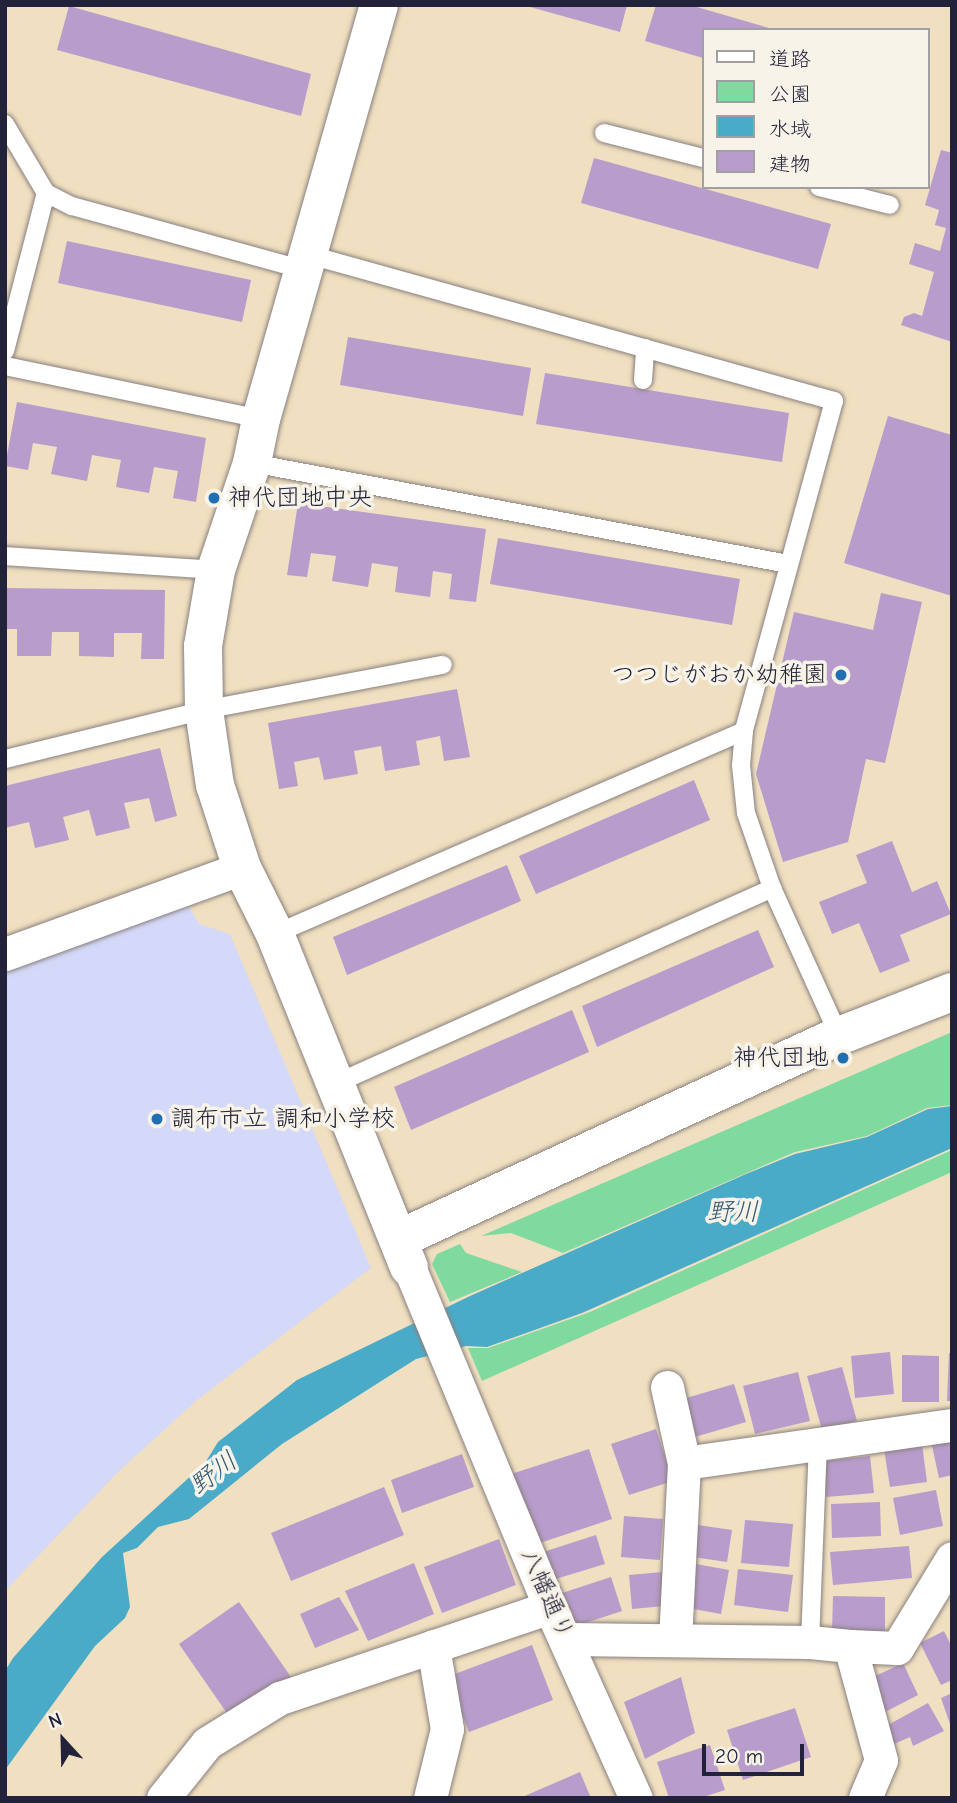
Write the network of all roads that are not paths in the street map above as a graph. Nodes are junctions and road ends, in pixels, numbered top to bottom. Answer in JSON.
{"nodes":[{"id":1,"x":379,"y":5,"type":"edge"},
{"id":2,"x":5,"y":124,"type":"edge"},
{"id":3,"x":604,"y":133,"type":"dead end"},
{"id":4,"x":702,"y":158,"type":"edge"},
{"id":5,"x":827,"y":189,"type":"edge"},
{"id":6,"x":46,"y":193,"type":"junction"},
{"id":7,"x":890,"y":205,"type":"dead end"},
{"id":8,"x":307,"y":262,"type":"junction"},
{"id":9,"x":645,"y":348,"type":"junction"},
{"id":10,"x":5,"y":351,"type":"edge"},
{"id":11,"x":5,"y":366,"type":"edge"},
{"id":12,"x":643,"y":380,"type":"dead end"},
{"id":13,"x":261,"y":419,"type":"junction"},
{"id":14,"x":253,"y":463,"type":"junction"},
{"id":15,"x":5,"y":556,"type":"edge"},
{"id":16,"x":788,"y":565,"type":"junction"},
{"id":17,"x":216,"y":570,"type":"junction"},
{"id":18,"x":443,"y":665,"type":"dead end"},
{"id":19,"x":204,"y":710,"type":"junction"},
{"id":20,"x":744,"y":731,"type":"junction"},
{"id":21,"x":5,"y":759,"type":"edge"},
{"id":22,"x":242,"y":868,"type":"junction"},
{"id":23,"x":772,"y":888,"type":"junction"},
{"id":24,"x":275,"y":934,"type":"junction"},
{"id":25,"x":5,"y":954,"type":"edge"},
{"id":26,"x":952,"y":992,"type":"edge"},
{"id":27,"x":839,"y":1036,"type":"junction"},
{"id":28,"x":337,"y":1083,"type":"junction"},
{"id":29,"x":404,"y":1253,"type":"junction"},
{"id":30,"x":667,"y":1387,"type":"dead end"},
{"id":31,"x":952,"y":1425,"type":"edge"},
{"id":32,"x":818,"y":1443,"type":"junction"},
{"id":33,"x":684,"y":1463,"type":"junction"},
{"id":34,"x":952,"y":1558,"type":"edge"},
{"id":35,"x":550,"y":1607,"type":"junction"},
{"id":36,"x":567,"y":1639,"type":"junction"},
{"id":37,"x":675,"y":1640,"type":"junction"},
{"id":38,"x":810,"y":1642,"type":"junction"},
{"id":39,"x":433,"y":1646,"type":"junction"},
{"id":40,"x":850,"y":1646,"type":"junction"},
{"id":41,"x":163,"y":1798,"type":"edge"},
{"id":42,"x":430,"y":1798,"type":"edge"},
{"id":43,"x":636,"y":1798,"type":"edge"},
{"id":44,"x":865,"y":1798,"type":"edge"}],
"edges":[{"from":1,"to":8,"type":"street"},
{"from":2,"to":6,"type":"lane"},
{"from":3,"to":4,"type":"lane"},
{"from":5,"to":7,"type":"lane"},
{"from":6,"to":8,"type":"lane"},
{"from":6,"to":10,"type":"lane"},
{"from":8,"to":9,"type":"lane"},
{"from":8,"to":13,"type":"street"},
{"from":9,"to":12,"type":"lane"},
{"from":9,"to":16,"type":"lane"},
{"from":11,"to":13,"type":"lane"},
{"from":13,"to":14,"type":"street"},
{"from":14,"to":16,"type":"lane"},
{"from":14,"to":17,"type":"street"},
{"from":15,"to":17,"type":"lane"},
{"from":16,"to":20,"type":"lane"},
{"from":17,"to":19,"type":"street"},
{"from":18,"to":19,"type":"lane"},
{"from":19,"to":21,"type":"lane"},
{"from":19,"to":22,"type":"street"},
{"from":20,"to":23,"type":"lane"},
{"from":20,"to":24,"type":"lane"},
{"from":22,"to":24,"type":"street"},
{"from":22,"to":25,"type":"street"},
{"from":23,"to":27,"type":"lane"},
{"from":23,"to":28,"type":"lane"},
{"from":24,"to":28,"type":"street"},
{"from":26,"to":27,"type":"street"},
{"from":27,"to":29,"type":"street"},
{"from":28,"to":29,"type":"street"},
{"from":29,"to":35,"type":"street","name":"八幡通り"},
{"from":30,"to":33,"type":"street"},
{"from":31,"to":32,"type":"street"},
{"from":32,"to":33,"type":"street"},
{"from":32,"to":38,"type":"lane"},
{"from":33,"to":37,"type":"street"},
{"from":34,"to":40,"type":"street"},
{"from":35,"to":36,"type":"street","name":"八幡通り"},
{"from":35,"to":39,"type":"street"},
{"from":36,"to":37,"type":"street"},
{"from":36,"to":43,"type":"street","name":"八幡通り"},
{"from":37,"to":38,"type":"street"},
{"from":38,"to":40,"type":"street"},
{"from":39,"to":41,"type":"street"},
{"from":39,"to":42,"type":"street"},
{"from":40,"to":44,"type":"street"}]}
